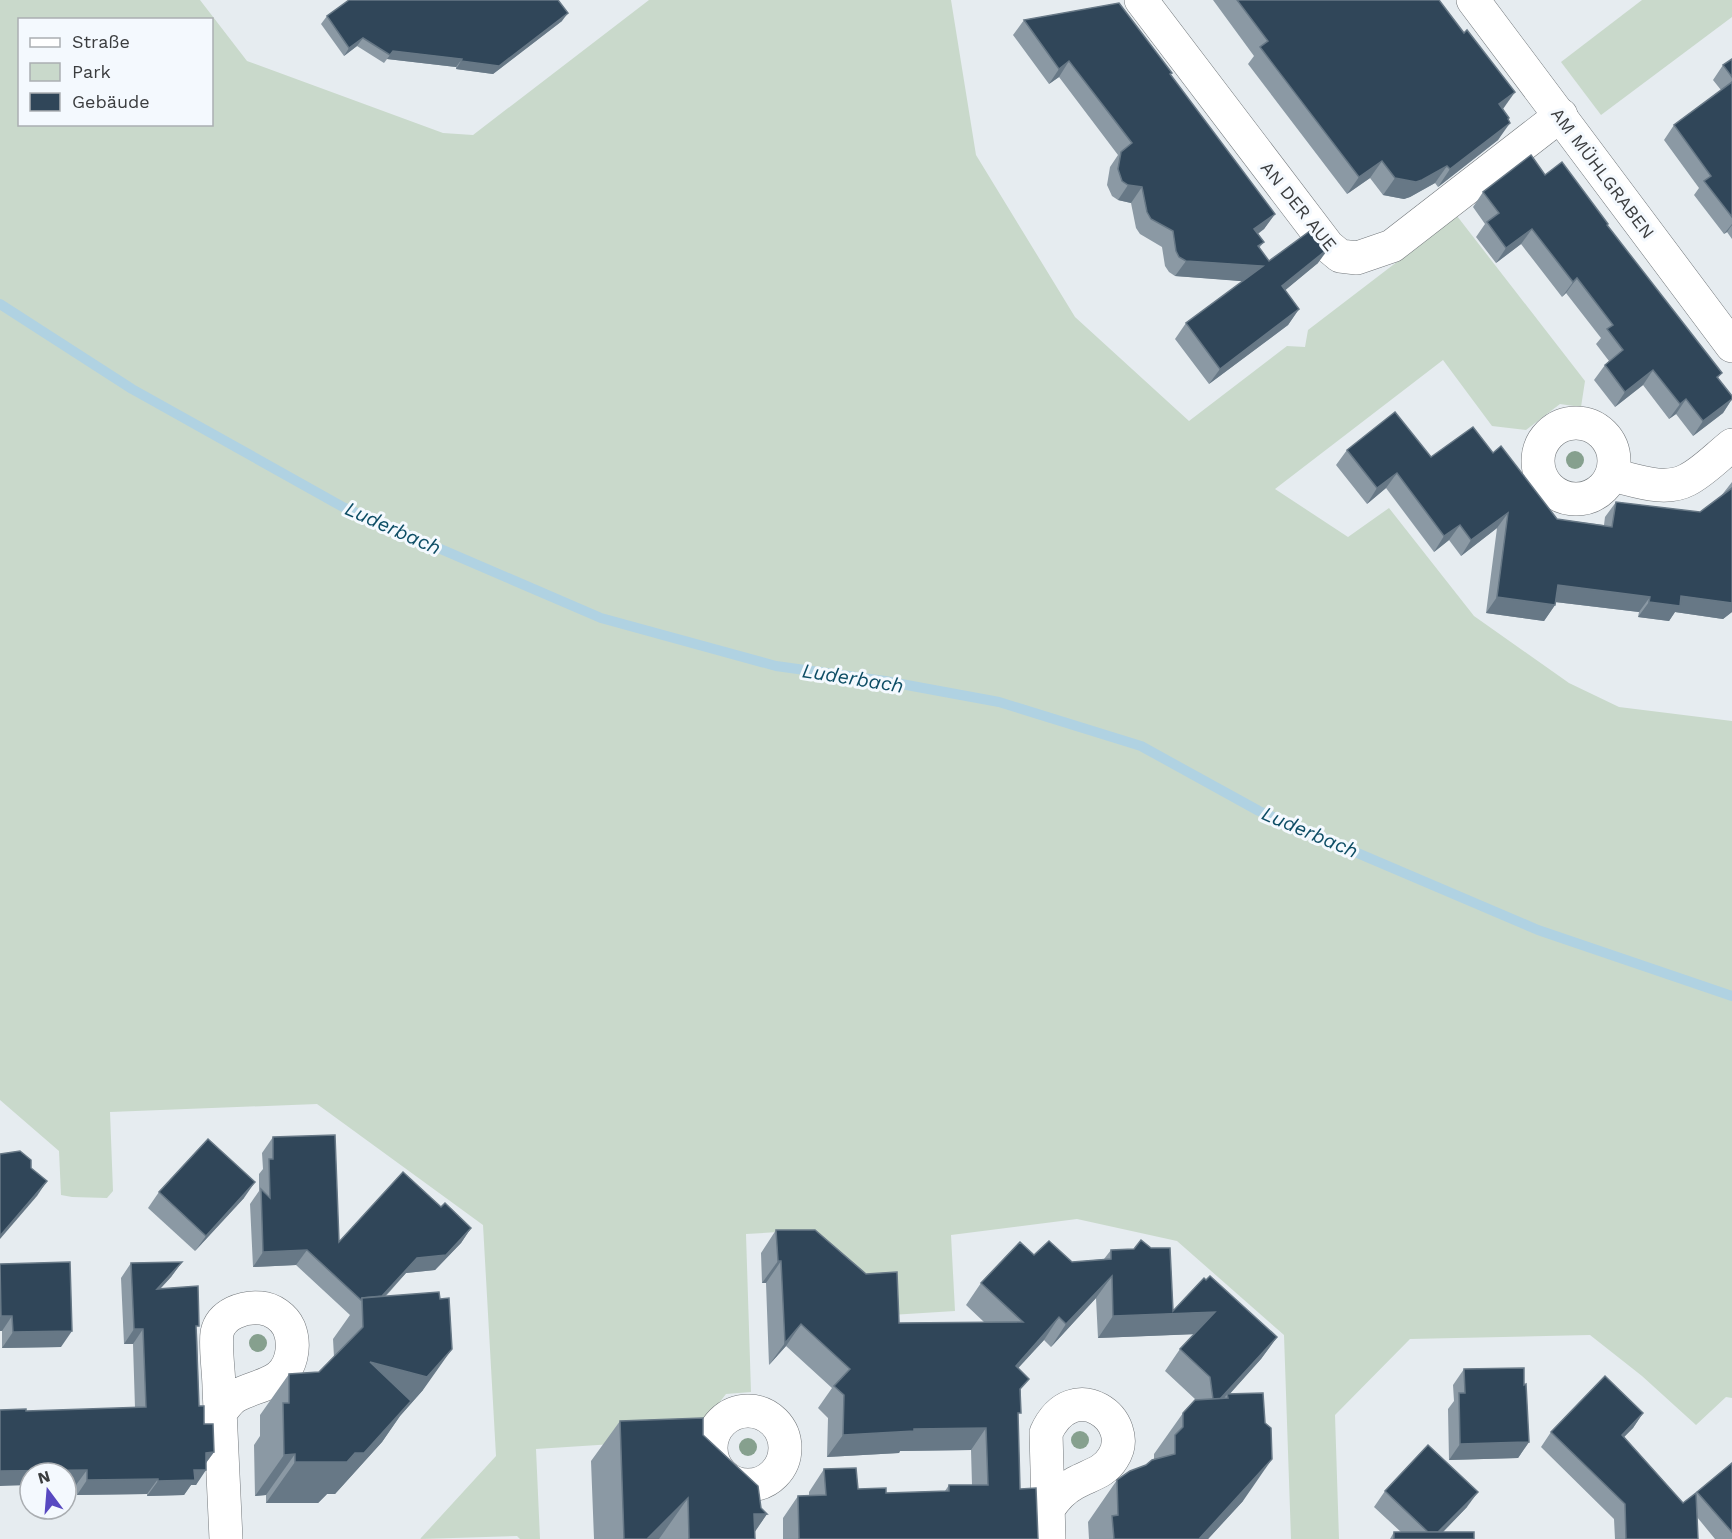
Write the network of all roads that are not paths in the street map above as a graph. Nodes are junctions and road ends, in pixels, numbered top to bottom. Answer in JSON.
{"nodes":[{"id":1,"x":1141,"y":0,"type":"edge"},
{"id":2,"x":1473,"y":0,"type":"edge"},
{"id":3,"x":1561,"y":115,"type":"junction"},
{"id":4,"x":1732,"y":346,"type":"edge"},
{"id":5,"x":1732,"y":445,"type":"edge"},
{"id":6,"x":1612,"y":475,"type":"dead end"},
{"id":7,"x":220,"y":1413,"type":"dead end"},
{"id":8,"x":746,"y":1485,"type":"edge"},
{"id":9,"x":748,"y":1517,"type":"edge"},
{"id":10,"x":226,"y":1539,"type":"edge"}],
"edges":[{"from":1,"to":3,"type":"street","name":"AN DER AUE"},
{"from":2,"to":3,"type":"street","name":"AM MÜHLGRABEN"},
{"from":3,"to":4,"type":"street","name":"AM MÜHLGRABEN"},
{"from":5,"to":6,"type":"street"},
{"from":7,"to":10,"type":"street"},
{"from":8,"to":9,"type":"street"}]}
